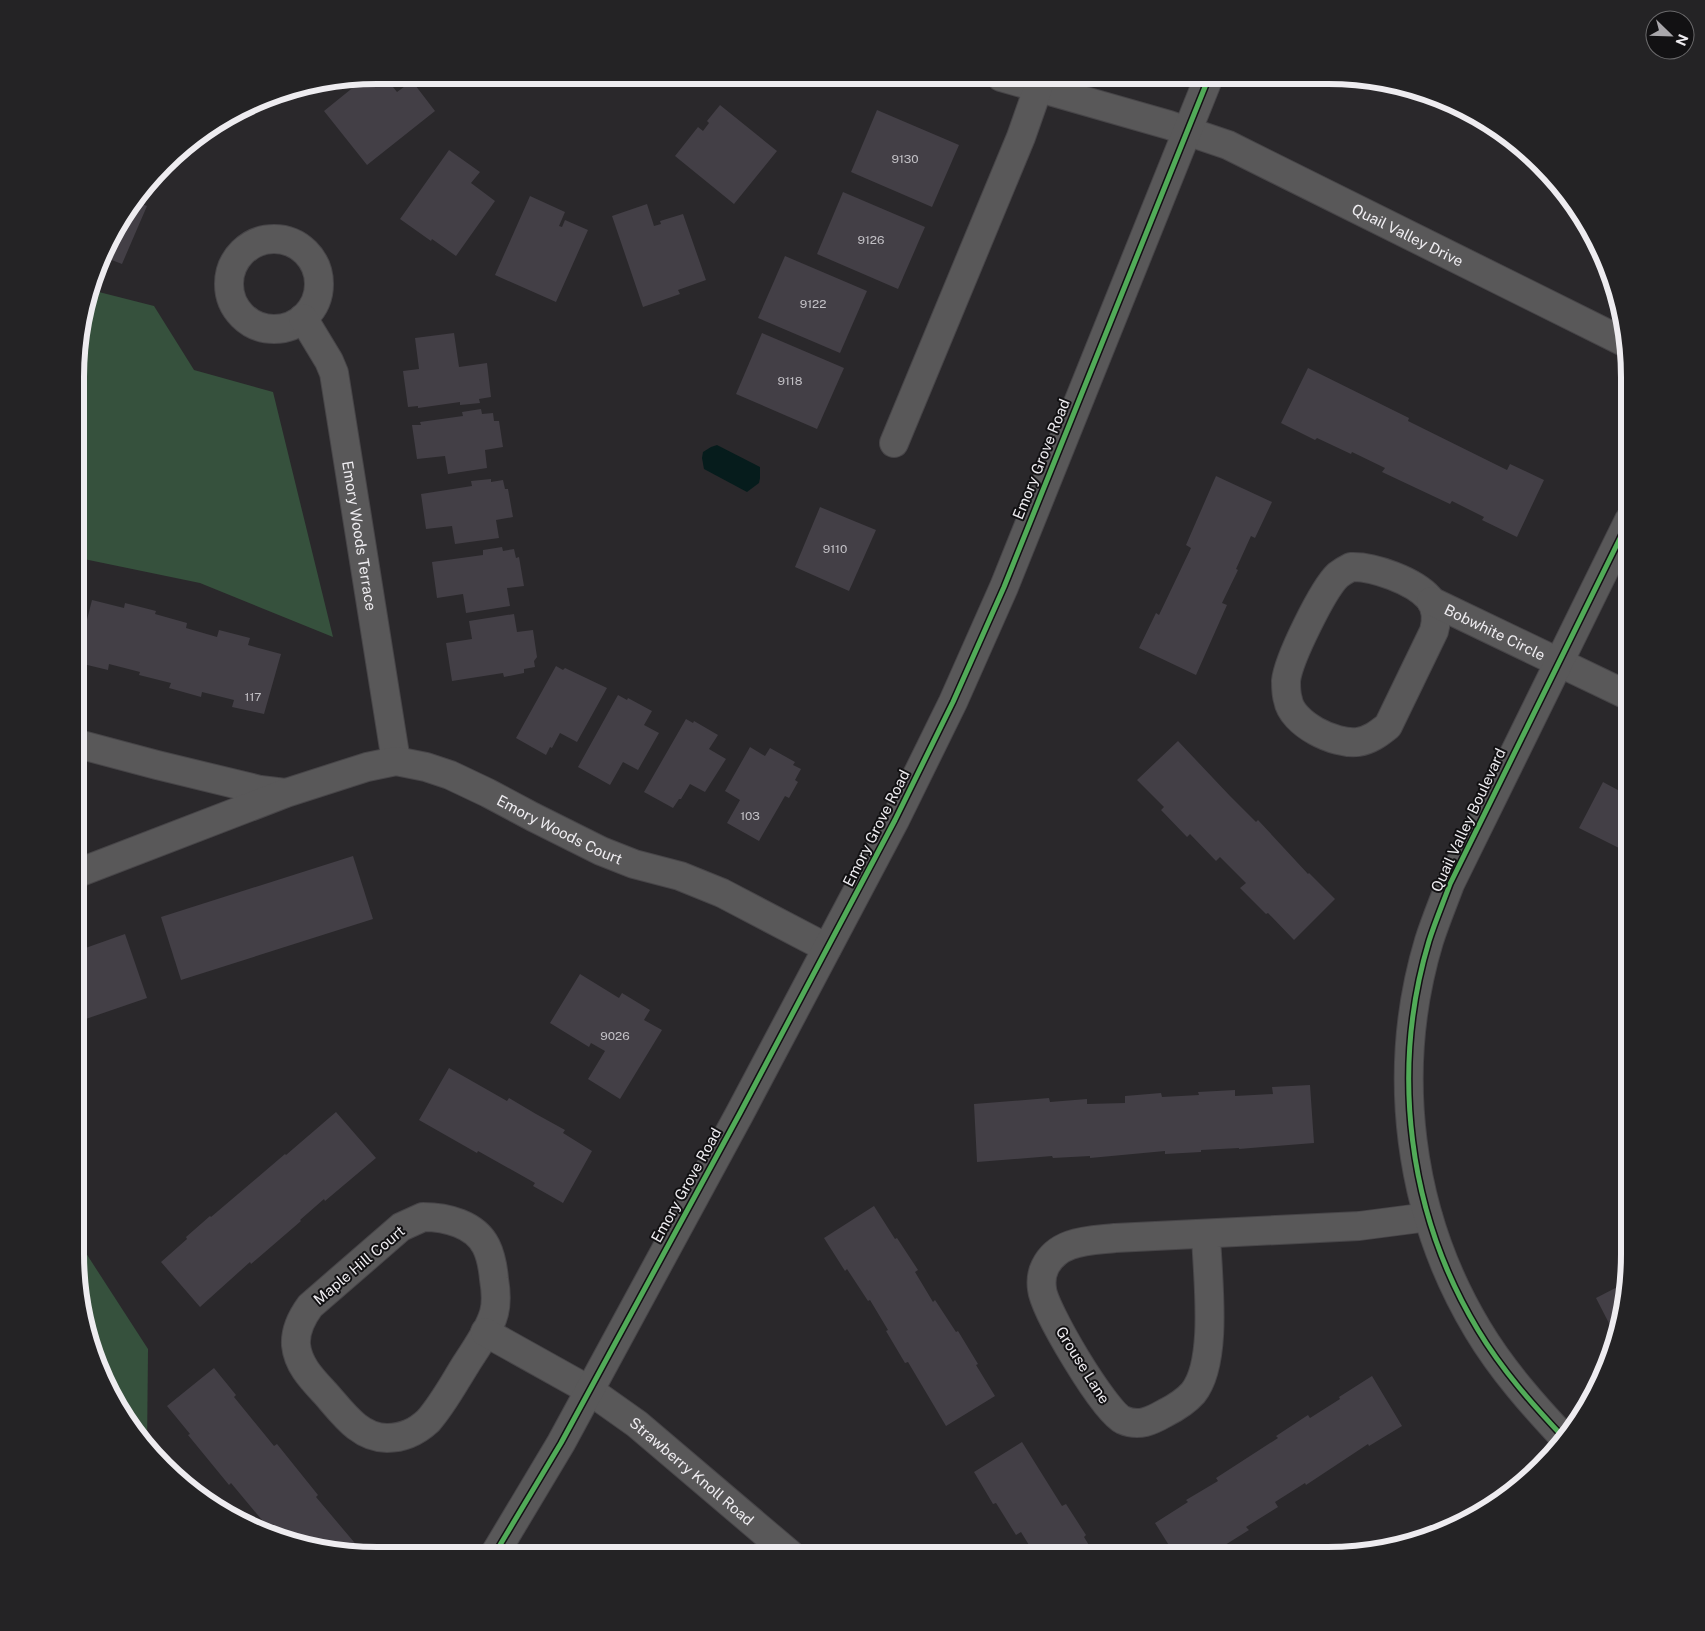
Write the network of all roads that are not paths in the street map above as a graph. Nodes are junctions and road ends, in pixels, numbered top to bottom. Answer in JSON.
{"nodes":[{"id":1,"x":1039,"y":84,"type":"edge"},
{"id":2,"x":1046,"y":84,"type":"edge"},
{"id":3,"x":1206,"y":84,"type":"edge"},
{"id":4,"x":1187,"y":131,"type":"junction"},
{"id":5,"x":303,"y":318,"type":"dead end"},
{"id":6,"x":1619,"y":340,"type":"edge"},
{"id":7,"x":894,"y":443,"type":"dead end"},
{"id":8,"x":1621,"y":536,"type":"edge"},
{"id":9,"x":1431,"y":601,"type":"junction"},
{"id":10,"x":1559,"y":662,"type":"junction"},
{"id":11,"x":1621,"y":692,"type":"edge"},
{"id":12,"x":84,"y":746,"type":"edge"},
{"id":13,"x":396,"y":761,"type":"junction"},
{"id":14,"x":286,"y":793,"type":"junction"},
{"id":15,"x":84,"y":871,"type":"edge"},
{"id":16,"x":827,"y":948,"type":"junction"},
{"id":17,"x":1428,"y":1217,"type":"junction"},
{"id":18,"x":1206,"y":1234,"type":"junction"},
{"id":19,"x":485,"y":1332,"type":"junction"},
{"id":20,"x":589,"y":1390,"type":"junction"},
{"id":21,"x":1560,"y":1434,"type":"edge"},
{"id":22,"x":499,"y":1547,"type":"edge"},
{"id":23,"x":782,"y":1547,"type":"edge"}],
"edges":[{"from":1,"to":7,"type":"street"},
{"from":2,"to":4,"type":"street","name":"Quail Valley Drive"},
{"from":3,"to":4,"type":"street","name":"Emory Grove Road"},
{"from":4,"to":6,"type":"street","name":"Quail Valley Drive"},
{"from":4,"to":16,"type":"street","name":"Emory Grove Road"},
{"from":5,"to":13,"type":"street","name":"Emory Woods Terrace"},
{"from":8,"to":10,"type":"street","name":"Quail Valley Boulevard"},
{"from":9,"to":9,"type":"street","name":"Bobwhite Circle"},
{"from":9,"to":10,"type":"street","name":"Bobwhite Circle"},
{"from":10,"to":11,"type":"street","name":"Bobwhite Circle"},
{"from":10,"to":17,"type":"street","name":"Quail Valley Boulevard"},
{"from":12,"to":14,"type":"street","name":"Emory Woods Court"},
{"from":13,"to":14,"type":"street","name":"Emory Woods Court"},
{"from":13,"to":16,"type":"street","name":"Emory Woods Court"},
{"from":14,"to":15,"type":"street","name":"Emory Woods Court"},
{"from":16,"to":20,"type":"street","name":"Emory Grove Road"},
{"from":17,"to":18,"type":"street","name":"Grouse Lane"},
{"from":17,"to":21,"type":"street","name":"Quail Valley Boulevard"},
{"from":18,"to":18,"type":"street","name":"Grouse Lane"},
{"from":19,"to":19,"type":"street","name":"Maple Hill Court"},
{"from":19,"to":20,"type":"street"},
{"from":20,"to":22,"type":"street","name":"Emory Grove Road"},
{"from":20,"to":23,"type":"street","name":"Strawberry Knoll Road"}]}
